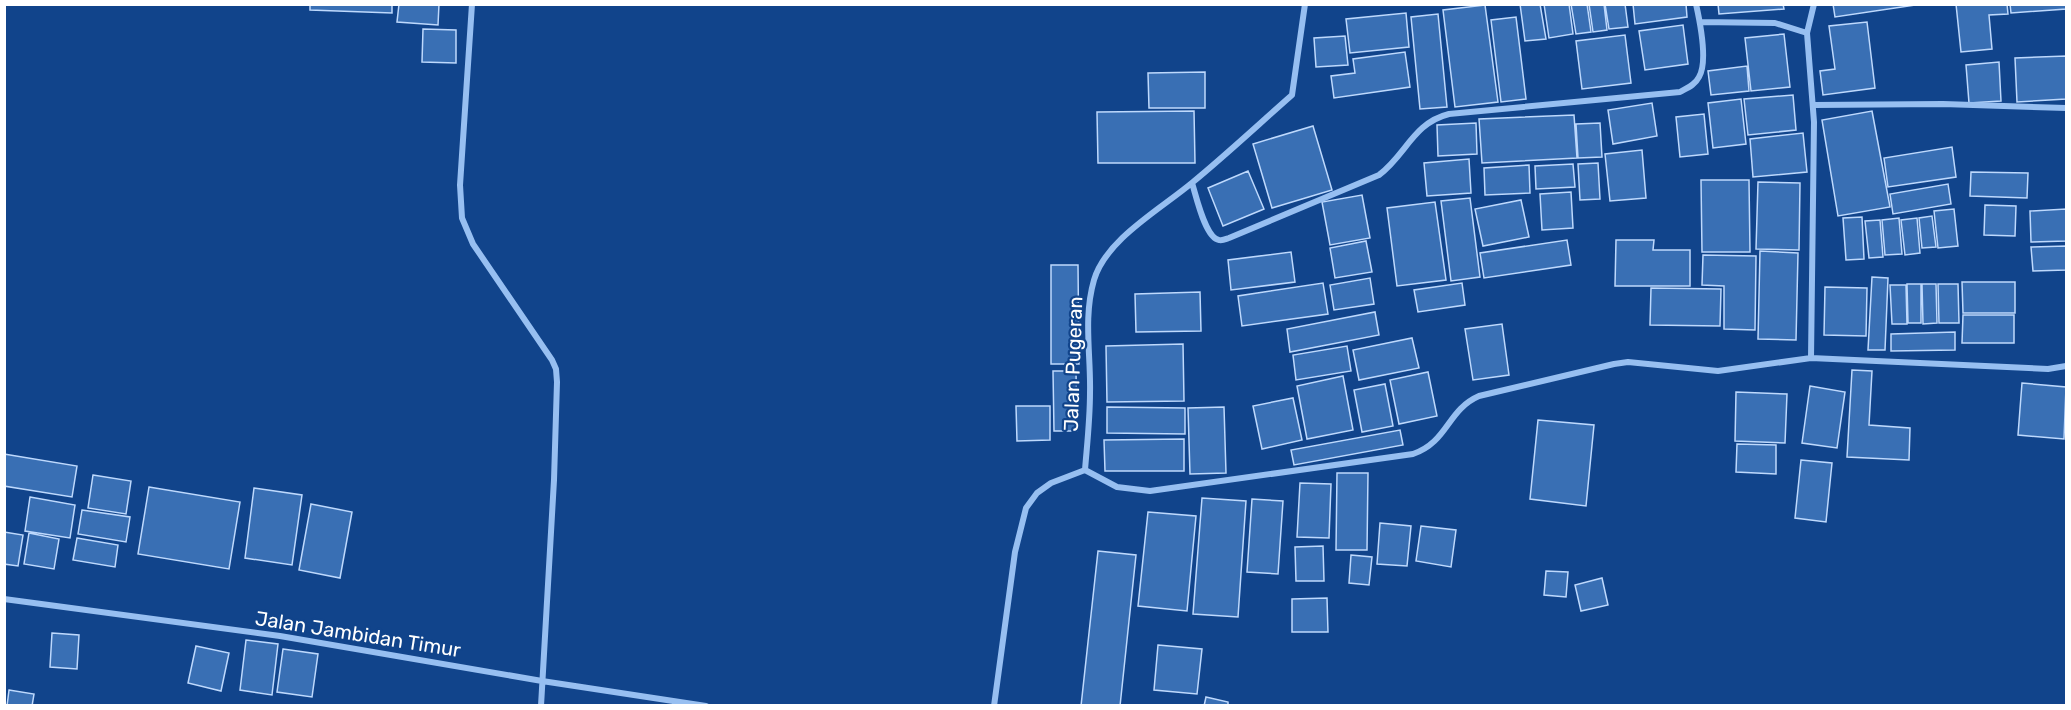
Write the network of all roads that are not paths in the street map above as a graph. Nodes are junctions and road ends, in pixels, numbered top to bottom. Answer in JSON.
{"nodes":[{"id":1,"x":472,"y":4,"type":"edge"},
{"id":2,"x":1305,"y":4,"type":"edge"},
{"id":3,"x":1696,"y":4,"type":"edge"},
{"id":4,"x":1814,"y":4,"type":"edge"},
{"id":5,"x":1700,"y":22,"type":"junction"},
{"id":6,"x":1806,"y":33,"type":"junction"},
{"id":7,"x":1814,"y":105,"type":"junction"},
{"id":8,"x":2067,"y":108,"type":"edge"},
{"id":9,"x":1192,"y":183,"type":"junction"},
{"id":10,"x":1810,"y":358,"type":"junction"},
{"id":11,"x":2067,"y":366,"type":"edge"},
{"id":12,"x":1085,"y":471,"type":"junction"},
{"id":13,"x":4,"y":599,"type":"edge"},
{"id":14,"x":542,"y":681,"type":"junction"},
{"id":15,"x":541,"y":705,"type":"edge"},
{"id":16,"x":706,"y":705,"type":"edge"},
{"id":17,"x":994,"y":705,"type":"edge"}],
"edges":[{"from":1,"to":14,"type":"street"},
{"from":2,"to":9,"type":"street","name":"Jalan Pugeran"},
{"from":3,"to":5,"type":"street"},
{"from":4,"to":6,"type":"street"},
{"from":5,"to":6,"type":"street"},
{"from":5,"to":9,"type":"street"},
{"from":6,"to":7,"type":"street"},
{"from":7,"to":8,"type":"street"},
{"from":7,"to":10,"type":"street"},
{"from":9,"to":12,"type":"street","name":"Jalan Pugeran"},
{"from":10,"to":11,"type":"street"},
{"from":10,"to":12,"type":"street"},
{"from":12,"to":17,"type":"street"},
{"from":13,"to":14,"type":"street","name":"Jalan Jambidan Timur"},
{"from":14,"to":15,"type":"street"},
{"from":14,"to":16,"type":"street","name":"Jalan Jambidan Timur"}]}
